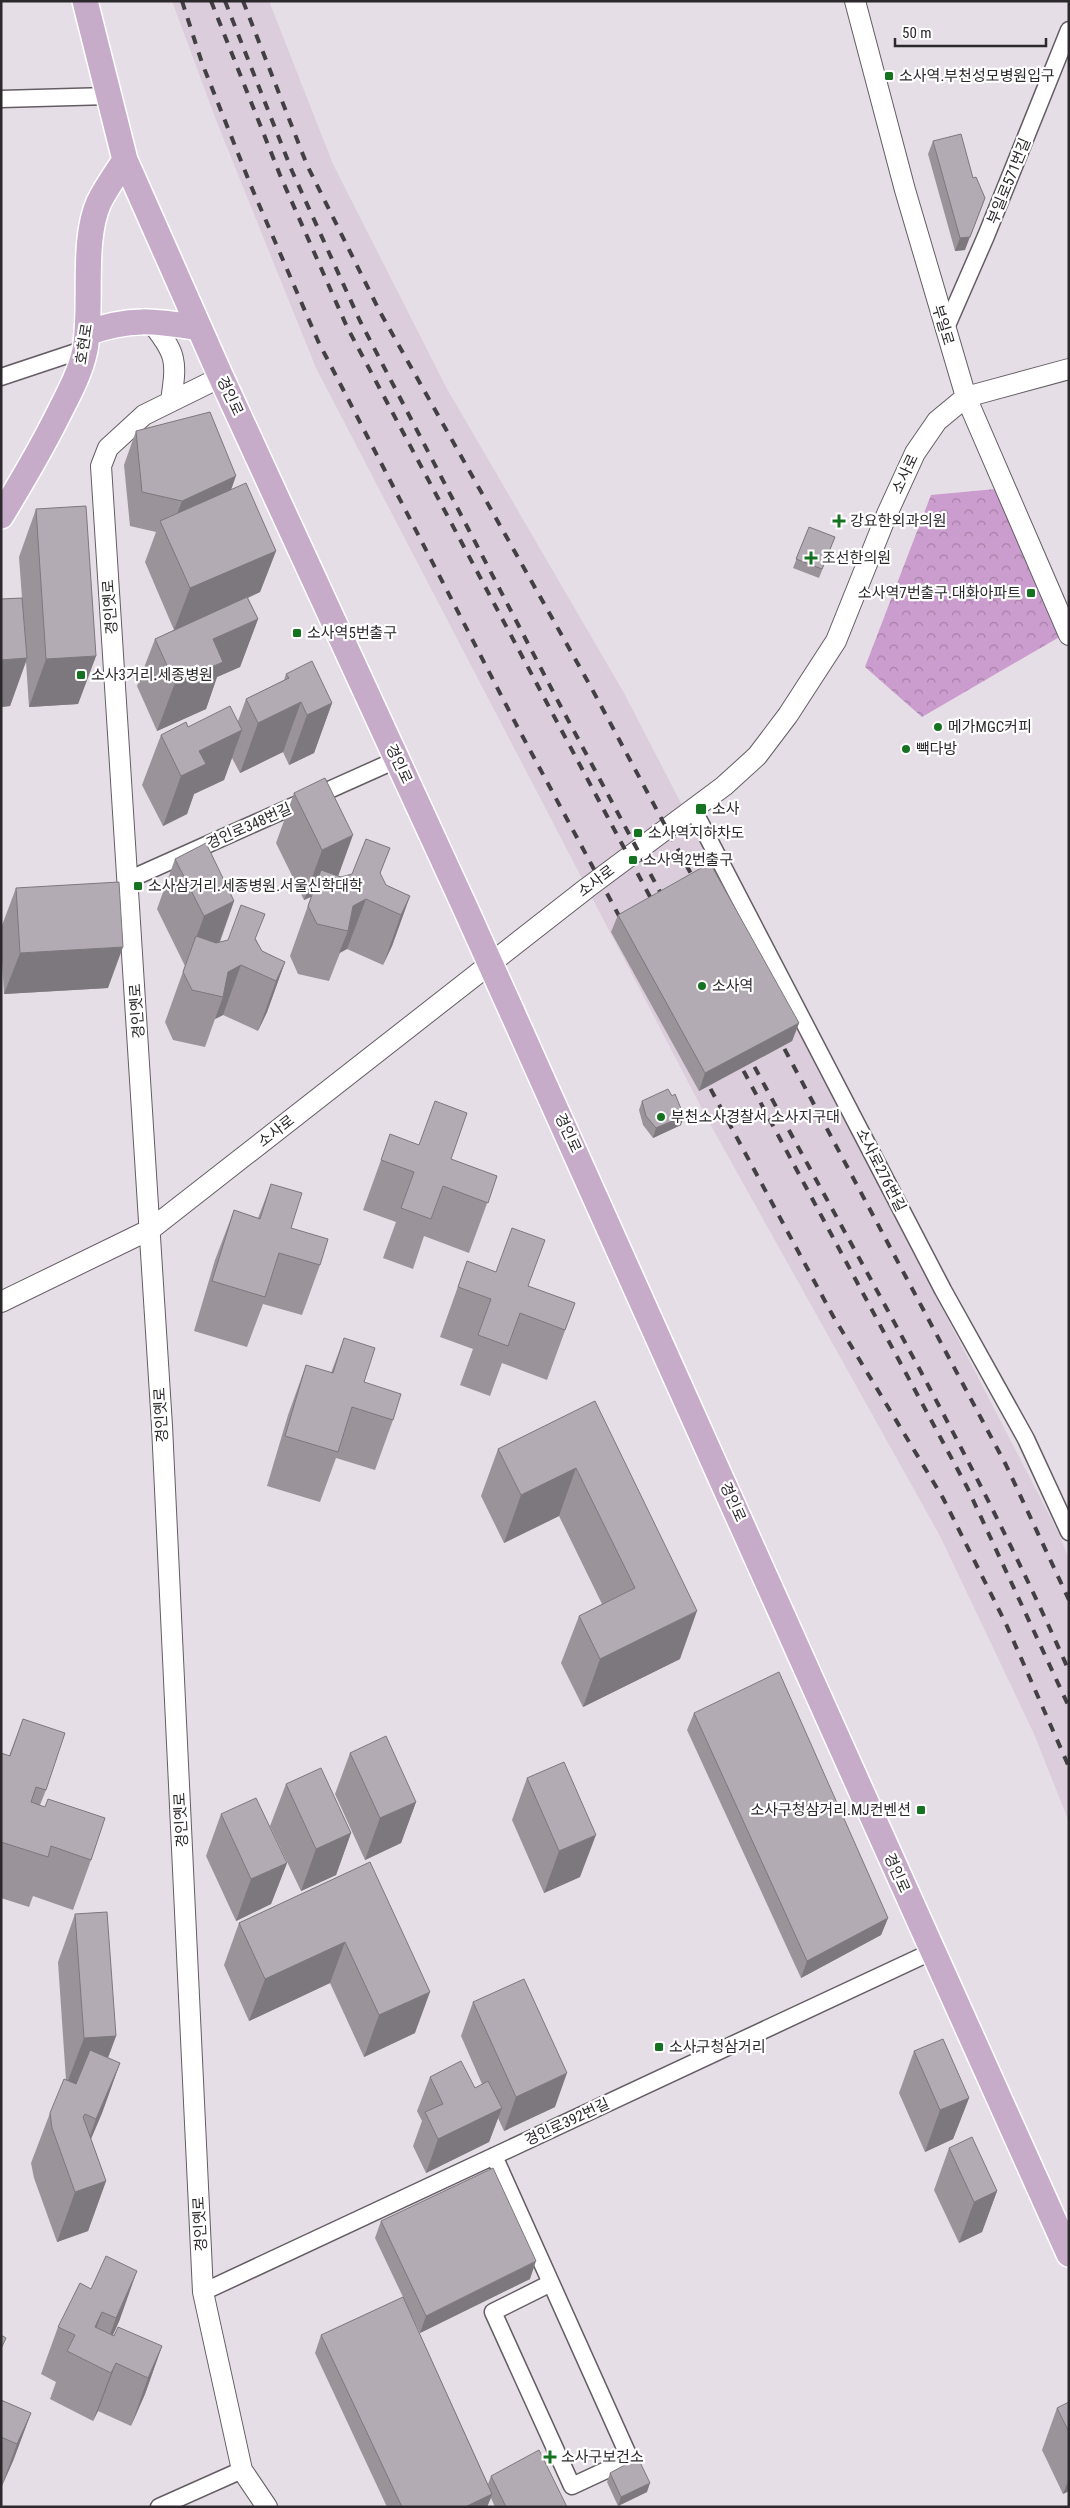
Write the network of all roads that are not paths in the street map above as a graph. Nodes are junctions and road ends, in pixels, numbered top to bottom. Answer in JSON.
{"nodes":[{"id":1,"x":855,"y":1,"type":"edge"},
{"id":2,"x":85,"y":2,"type":"edge"},
{"id":3,"x":1069,"y":30,"type":"edge"},
{"id":4,"x":109,"y":96,"type":"junction"},
{"id":5,"x":1,"y":99,"type":"edge"},
{"id":6,"x":125,"y":160,"type":"junction"},
{"id":7,"x":150,"y":321,"type":"junction"},
{"id":8,"x":199,"y":328,"type":"junction"},
{"id":9,"x":945,"y":330,"type":"junction"},
{"id":10,"x":86,"y":341,"type":"junction"},
{"id":11,"x":1069,"y":369,"type":"edge"},
{"id":12,"x":1,"y":377,"type":"edge"},
{"id":13,"x":221,"y":377,"type":"junction"},
{"id":14,"x":966,"y":397,"type":"junction"},
{"id":15,"x":171,"y":401,"type":"junction"},
{"id":16,"x":1,"y":516,"type":"edge"},
{"id":17,"x":1069,"y":635,"type":"edge"},
{"id":18,"x":396,"y":760,"type":"junction"},
{"id":19,"x":693,"y":809,"type":"junction"},
{"id":20,"x":128,"y":880,"type":"junction"},
{"id":21,"x":151,"y":1229,"type":"junction"},
{"id":22,"x":1,"y":1302,"type":"edge"},
{"id":23,"x":1069,"y":1532,"type":"edge"},
{"id":24,"x":931,"y":1952,"type":"junction"},
{"id":25,"x":494,"y":2156,"type":"junction"},
{"id":26,"x":1069,"y":2254,"type":"edge"},
{"id":27,"x":551,"y":2283,"type":"junction"},
{"id":28,"x":203,"y":2292,"type":"junction"},
{"id":29,"x":242,"y":2470,"type":"junction"},
{"id":30,"x":159,"y":2507,"type":"edge"},
{"id":31,"x":267,"y":2507,"type":"edge"}],
"edges":[{"from":1,"to":9,"type":"street","name":"부일로"},
{"from":2,"to":4,"type":"main road","name":"경인로"},
{"from":3,"to":9,"type":"street","name":"부일로571번길"},
{"from":4,"to":5,"type":"street"},
{"from":4,"to":6,"type":"main road","name":"경인로"},
{"from":6,"to":8,"type":"main road","name":"경인로"},
{"from":6,"to":10,"type":"main road","name":"호현로"},
{"from":7,"to":8,"type":"main road"},
{"from":7,"to":10,"type":"main road"},
{"from":7,"to":15,"type":"street"},
{"from":8,"to":13,"type":"main road","name":"경인로"},
{"from":9,"to":14,"type":"street","name":"부일로"},
{"from":10,"to":12,"type":"street"},
{"from":10,"to":16,"type":"main road","name":"호현로"},
{"from":11,"to":14,"type":"street","name":"소사로"},
{"from":13,"to":15,"type":"street","name":"경인옛로"},
{"from":13,"to":18,"type":"main road","name":"경인로"},
{"from":14,"to":17,"type":"street","name":"부일로"},
{"from":14,"to":19,"type":"street","name":"소사로"},
{"from":15,"to":20,"type":"street","name":"경인옛로"},
{"from":18,"to":20,"type":"street","name":"경인로348번길"},
{"from":18,"to":24,"type":"main road","name":"경인로","bridge":true},
{"from":19,"to":21,"type":"street","name":"소사로"},
{"from":19,"to":23,"type":"street","name":"소사로276번길"},
{"from":20,"to":21,"type":"street","name":"경인옛로"},
{"from":21,"to":22,"type":"street","name":"소사로"},
{"from":21,"to":28,"type":"street","name":"경인옛로"},
{"from":24,"to":25,"type":"street","name":"경인로392번길"},
{"from":24,"to":26,"type":"main road","name":"경인로"},
{"from":25,"to":27,"type":"street"},
{"from":25,"to":28,"type":"street","name":"경인로392번길"},
{"from":27,"to":27,"type":"street"},
{"from":28,"to":29,"type":"street","name":"경인옛로"},
{"from":29,"to":30,"type":"street"},
{"from":29,"to":31,"type":"street","name":"경인옛로"}]}
